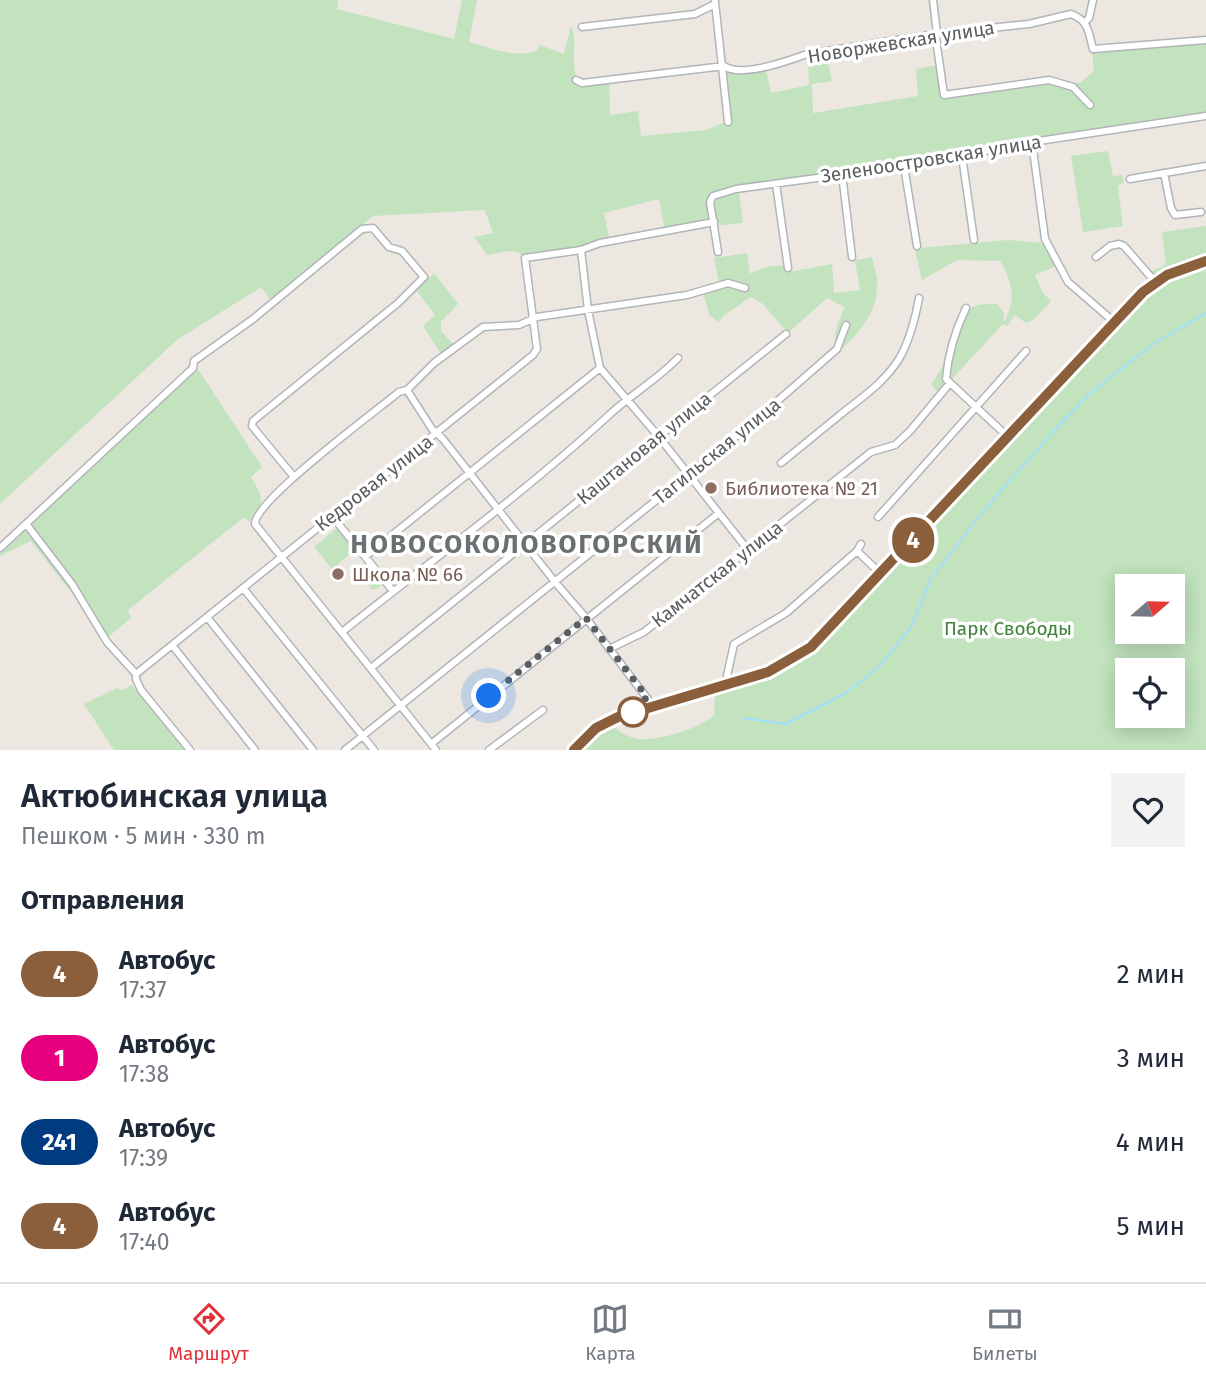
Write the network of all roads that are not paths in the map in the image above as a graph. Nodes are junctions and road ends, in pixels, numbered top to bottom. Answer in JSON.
{"nodes":[{"id":1,"x":933,"y":0,"type":"edge"},
{"id":2,"x":1093,"y":0,"type":"edge"},
{"id":3,"x":715,"y":2,"type":"edge"},
{"id":4,"x":1085,"y":22,"type":"junction"},
{"id":5,"x":582,"y":27,"type":"dead end"},
{"id":6,"x":937,"y":34,"type":"junction"},
{"id":7,"x":1206,"y":40,"type":"edge"},
{"id":8,"x":723,"y":66,"type":"junction"},
{"id":9,"x":576,"y":80,"type":"dead end"},
{"id":10,"x":1090,"y":105,"type":"dead end"},
{"id":11,"x":1206,"y":116,"type":"edge"},
{"id":12,"x":729,"y":122,"type":"dead end"},
{"id":13,"x":1031,"y":142,"type":"junction"},
{"id":14,"x":962,"y":156,"type":"junction"},
{"id":15,"x":904,"y":166,"type":"junction"},
{"id":16,"x":1206,"y":166,"type":"edge"},
{"id":17,"x":1164,"y":173,"type":"junction"},
{"id":18,"x":842,"y":174,"type":"junction"},
{"id":19,"x":1130,"y":179,"type":"dead end"},
{"id":20,"x":776,"y":184,"type":"junction"},
{"id":21,"x":1201,"y":212,"type":"dead end"},
{"id":22,"x":714,"y":220,"type":"junction"},
{"id":23,"x":974,"y":240,"type":"dead end"},
{"id":24,"x":917,"y":246,"type":"dead end"},
{"id":25,"x":580,"y":250,"type":"junction"},
{"id":26,"x":718,"y":252,"type":"dead end"},
{"id":27,"x":852,"y":257,"type":"dead end"},
{"id":28,"x":1096,"y":257,"type":"dead end"},
{"id":29,"x":1206,"y":261,"type":"edge"},
{"id":30,"x":788,"y":268,"type":"dead end"},
{"id":31,"x":1158,"y":281,"type":"junction"},
{"id":32,"x":745,"y":288,"type":"dead end"},
{"id":33,"x":919,"y":298,"type":"dead end"},
{"id":34,"x":966,"y":308,"type":"dead end"},
{"id":35,"x":589,"y":310,"type":"junction"},
{"id":36,"x":533,"y":318,"type":"junction"},
{"id":37,"x":1113,"y":321,"type":"junction"},
{"id":38,"x":846,"y":325,"type":"dead end"},
{"id":39,"x":786,"y":334,"type":"dead end"},
{"id":40,"x":1026,"y":351,"type":"dead end"},
{"id":41,"x":678,"y":358,"type":"dead end"},
{"id":42,"x":600,"y":368,"type":"junction"},
{"id":43,"x":950,"y":383,"type":"junction"},
{"id":44,"x":407,"y":390,"type":"junction"},
{"id":45,"x":628,"y":400,"type":"junction"},
{"id":46,"x":976,"y":407,"type":"junction"},
{"id":47,"x":436,"y":433,"type":"junction"},
{"id":48,"x":1007,"y":436,"type":"junction"},
{"id":49,"x":659,"y":437,"type":"junction"},
{"id":50,"x":781,"y":463,"type":"dead end"},
{"id":51,"x":469,"y":473,"type":"junction"},
{"id":52,"x":689,"y":475,"type":"junction"},
{"id":53,"x":293,"y":477,"type":"junction"},
{"id":54,"x":498,"y":508,"type":"junction"},
{"id":55,"x":719,"y":513,"type":"junction"},
{"id":56,"x":332,"y":516,"type":"junction"},
{"id":57,"x":878,"y":517,"type":"dead end"},
{"id":58,"x":27,"y":525,"type":"junction"},
{"id":59,"x":525,"y":544,"type":"junction"},
{"id":60,"x":0,"y":548,"type":"edge"},
{"id":61,"x":748,"y":550,"type":"junction"},
{"id":62,"x":366,"y":556,"type":"junction"},
{"id":63,"x":282,"y":557,"type":"junction"},
{"id":64,"x":881,"y":574,"type":"junction"},
{"id":65,"x":555,"y":582,"type":"junction"},
{"id":66,"x":243,"y":588,"type":"junction"},
{"id":67,"x":393,"y":591,"type":"junction"},
{"id":68,"x":207,"y":617,"type":"junction"},
{"id":69,"x":586,"y":618,"type":"junction"},
{"id":70,"x":342,"y":632,"type":"junction"},
{"id":71,"x":172,"y":645,"type":"junction"},
{"id":72,"x":609,"y":649,"type":"junction"},
{"id":73,"x":371,"y":668,"type":"junction"},
{"id":74,"x":136,"y":674,"type":"junction"},
{"id":75,"x":725,"y":685,"type":"junction"},
{"id":76,"x":400,"y":705,"type":"junction"},
{"id":77,"x":653,"y":706,"type":"junction"},
{"id":78,"x":543,"y":709,"type":"dead end"},
{"id":79,"x":362,"y":736,"type":"junction"},
{"id":80,"x":433,"y":747,"type":"edge"},
{"id":81,"x":190,"y":750,"type":"edge"},
{"id":82,"x":255,"y":750,"type":"edge"},
{"id":83,"x":313,"y":750,"type":"edge"},
{"id":84,"x":345,"y":750,"type":"edge"},
{"id":85,"x":374,"y":750,"type":"edge"},
{"id":86,"x":489,"y":750,"type":"edge"},
{"id":87,"x":574,"y":750,"type":"edge"}],
"edges":[{"from":1,"to":6,"type":"street"},
{"from":2,"to":4,"type":"street"},
{"from":3,"to":5,"type":"street"},
{"from":3,"to":8,"type":"street"},
{"from":4,"to":6,"type":"street","name":"Новоржевская улица"},
{"from":4,"to":7,"type":"street"},
{"from":6,"to":8,"type":"street","name":"Новоржевская улица"},
{"from":6,"to":10,"type":"street"},
{"from":8,"to":9,"type":"street","name":"Новоржевская улица"},
{"from":8,"to":12,"type":"street"},
{"from":11,"to":13,"type":"street","name":"Зеленоостровская улица"},
{"from":13,"to":14,"type":"street","name":"Зеленоостровская улица"},
{"from":13,"to":37,"type":"street"},
{"from":14,"to":15,"type":"street","name":"Зеленоостровская улица"},
{"from":14,"to":23,"type":"street"},
{"from":15,"to":18,"type":"street","name":"Зеленоостровская улица"},
{"from":15,"to":24,"type":"street"},
{"from":16,"to":17,"type":"street"},
{"from":17,"to":19,"type":"street"},
{"from":17,"to":21,"type":"street"},
{"from":18,"to":20,"type":"street","name":"Зеленоостровская улица"},
{"from":18,"to":27,"type":"street"},
{"from":20,"to":22,"type":"street","name":"Зеленоостровская улица"},
{"from":20,"to":30,"type":"street"},
{"from":22,"to":25,"type":"street"},
{"from":22,"to":26,"type":"street","name":"Зеленоостровская улица"},
{"from":25,"to":35,"type":"street"},
{"from":25,"to":36,"type":"street","name":"Кедровая улица"},
{"from":28,"to":31,"type":"street"},
{"from":29,"to":31,"type":"main road"},
{"from":31,"to":37,"type":"main road"},
{"from":32,"to":35,"type":"street"},
{"from":33,"to":50,"type":"street"},
{"from":34,"to":43,"type":"street"},
{"from":35,"to":36,"type":"street"},
{"from":35,"to":42,"type":"street"},
{"from":36,"to":44,"type":"street"},
{"from":36,"to":47,"type":"street","name":"Кедровая улица"},
{"from":37,"to":48,"type":"main road"},
{"from":38,"to":52,"type":"street","name":"Тагильская улица"},
{"from":39,"to":49,"type":"street","name":"Каштановая улица"},
{"from":40,"to":46,"type":"street"},
{"from":41,"to":45,"type":"street"},
{"from":42,"to":45,"type":"street"},
{"from":42,"to":51,"type":"street"},
{"from":43,"to":46,"type":"street"},
{"from":43,"to":61,"type":"street","name":"Камчатская улица"},
{"from":44,"to":47,"type":"street"},
{"from":44,"to":53,"type":"street"},
{"from":45,"to":49,"type":"street"},
{"from":45,"to":54,"type":"street"},
{"from":46,"to":48,"type":"street"},
{"from":46,"to":57,"type":"street"},
{"from":47,"to":51,"type":"street"},
{"from":47,"to":56,"type":"street","name":"Кедровая улица"},
{"from":48,"to":64,"type":"main road"},
{"from":49,"to":52,"type":"street"},
{"from":49,"to":59,"type":"street","name":"Каштановая улица"},
{"from":51,"to":54,"type":"street"},
{"from":51,"to":62,"type":"street"},
{"from":52,"to":55,"type":"street"},
{"from":52,"to":65,"type":"street","name":"Тагильская улица"},
{"from":53,"to":58,"type":"street"},
{"from":53,"to":63,"type":"street"},
{"from":54,"to":59,"type":"street"},
{"from":54,"to":67,"type":"street"},
{"from":55,"to":61,"type":"street"},
{"from":55,"to":69,"type":"street"},
{"from":56,"to":62,"type":"street"},
{"from":56,"to":63,"type":"street","name":"Кедровая улица"},
{"from":58,"to":60,"type":"street"},
{"from":58,"to":74,"type":"street"},
{"from":59,"to":65,"type":"street"},
{"from":59,"to":73,"type":"street","name":"Каштановая улица"},
{"from":61,"to":72,"type":"street","name":"Камчатская улица"},
{"from":62,"to":67,"type":"street"},
{"from":63,"to":66,"type":"street","name":"Кедровая улица"},
{"from":63,"to":70,"type":"street"},
{"from":64,"to":75,"type":"main road"},
{"from":64,"to":75,"type":"street"},
{"from":65,"to":69,"type":"street"},
{"from":65,"to":76,"type":"street","name":"Тагильская улица"},
{"from":66,"to":68,"type":"street","name":"Кедровая улица"},
{"from":66,"to":79,"type":"street"},
{"from":67,"to":70,"type":"street"},
{"from":68,"to":71,"type":"street","name":"Кедровая улица"},
{"from":68,"to":83,"type":"street"},
{"from":69,"to":72,"type":"street"},
{"from":69,"to":80,"type":"street"},
{"from":70,"to":73,"type":"street"},
{"from":71,"to":74,"type":"street","name":"Кедровая улица"},
{"from":71,"to":82,"type":"street"},
{"from":72,"to":77,"type":"street"},
{"from":73,"to":76,"type":"street"},
{"from":74,"to":81,"type":"street"},
{"from":75,"to":77,"type":"main road"},
{"from":76,"to":79,"type":"street","name":"Тагильская улица"},
{"from":76,"to":80,"type":"street"},
{"from":77,"to":87,"type":"main road"},
{"from":78,"to":86,"type":"street"},
{"from":79,"to":84,"type":"street","name":"Тагильская улица"},
{"from":79,"to":85,"type":"street"}]}
